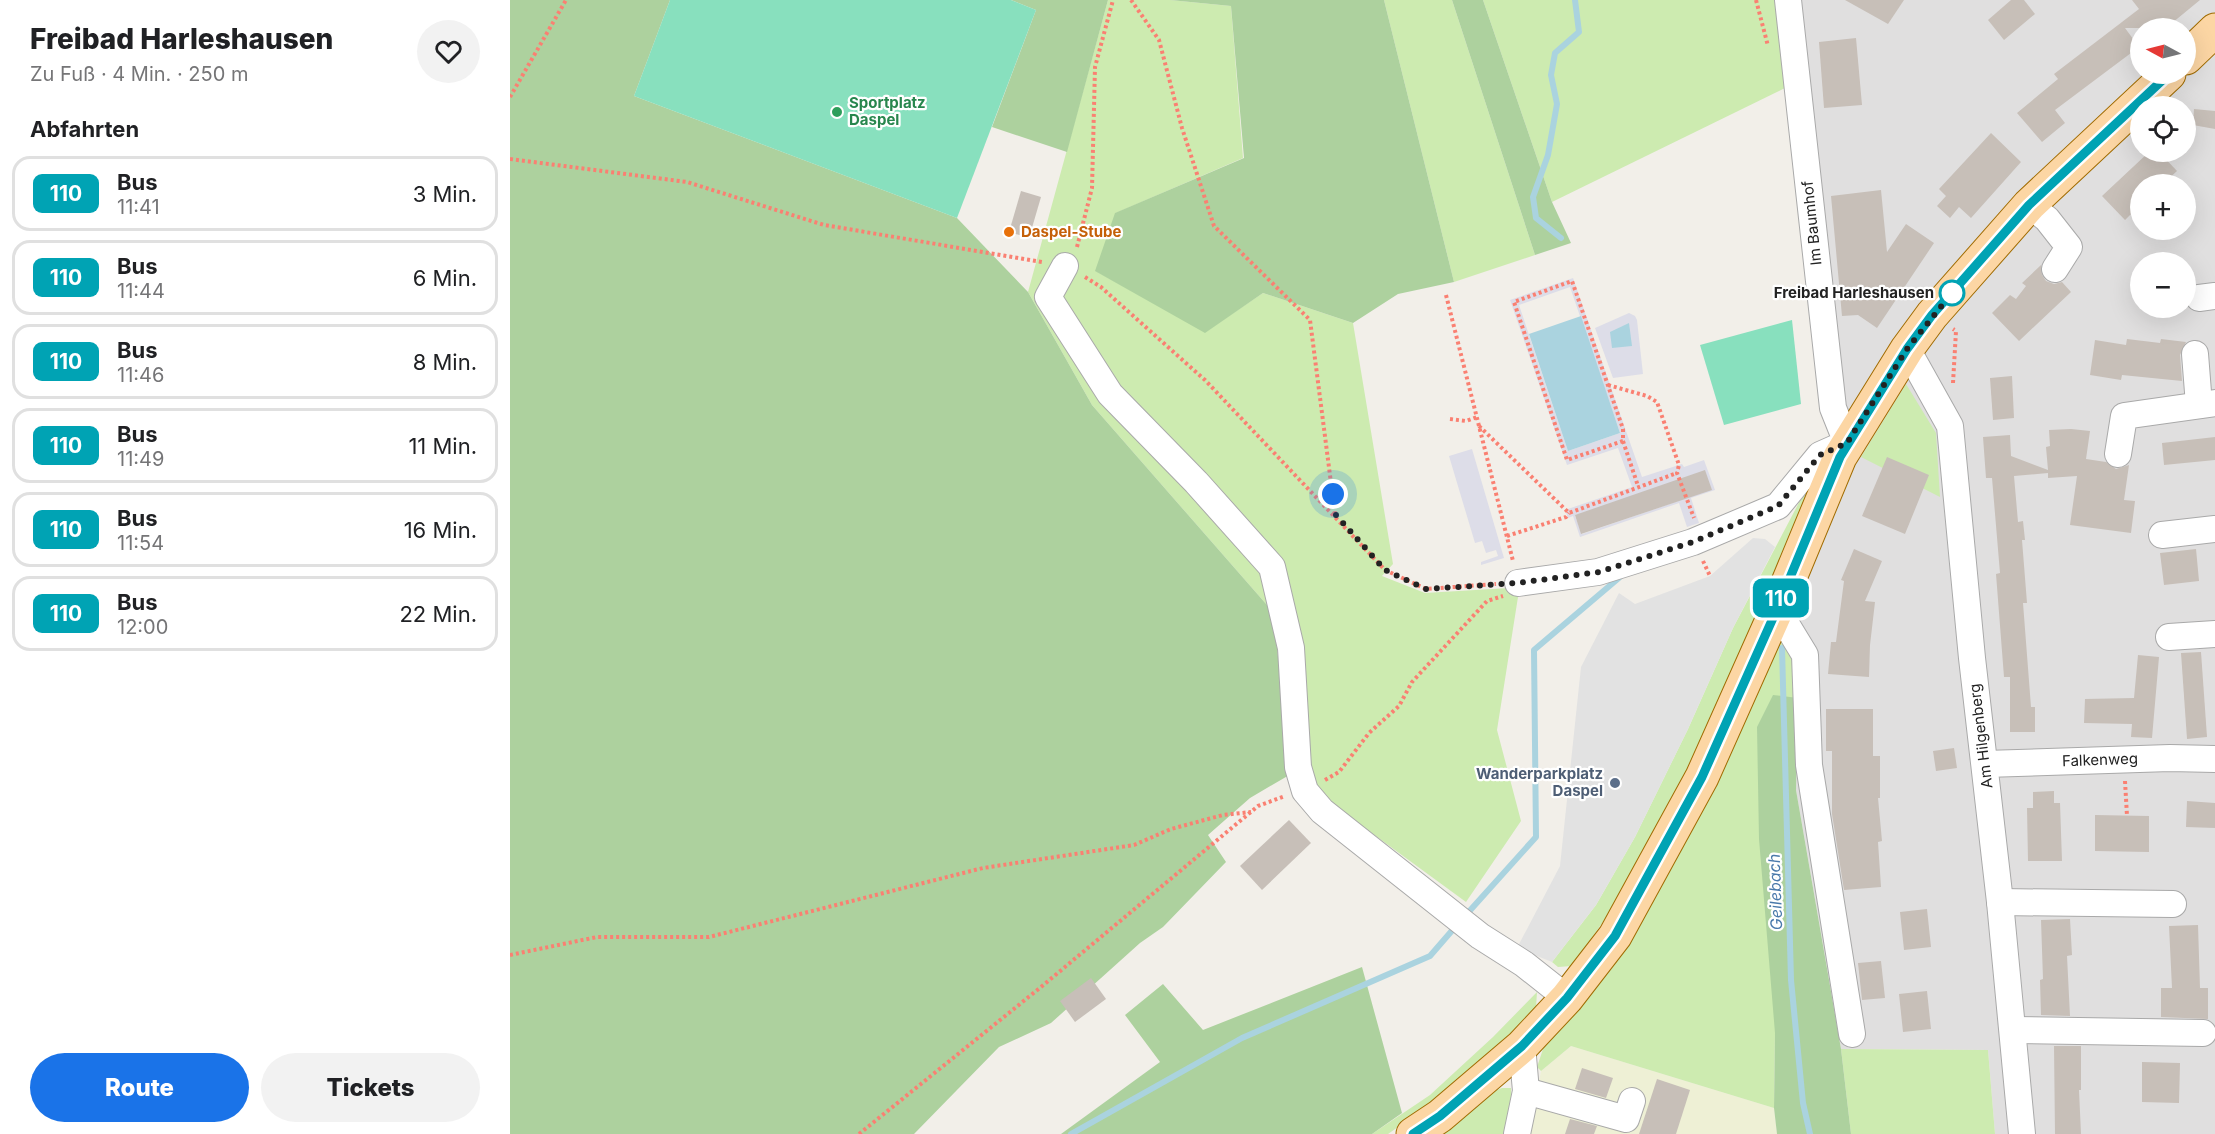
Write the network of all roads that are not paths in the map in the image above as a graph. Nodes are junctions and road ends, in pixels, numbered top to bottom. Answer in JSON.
{"nodes":[{"id":1,"x":1788,"y":0,"type":"edge"},
{"id":2,"x":2215,"y":30,"type":"edge"},
{"id":3,"x":2196,"y":48,"type":"edge"},
{"id":4,"x":2158,"y":84,"type":"edge"},
{"id":5,"x":2029,"y":205,"type":"junction"},
{"id":6,"x":1065,"y":266,"type":"road end"},
{"id":7,"x":2055,"y":269,"type":"dead end"},
{"id":8,"x":1907,"y":349,"type":"junction"},
{"id":9,"x":2195,"y":354,"type":"dead end"},
{"id":10,"x":2207,"y":404,"type":"edge"},
{"id":11,"x":1847,"y":443,"type":"junction"},
{"id":12,"x":2118,"y":454,"type":"dead end"},
{"id":13,"x":2215,"y":529,"type":"edge"},
{"id":14,"x":2162,"y":535,"type":"dead end"},
{"id":15,"x":1518,"y":583,"type":"road end"},
{"id":16,"x":1777,"y":609,"type":"junction"},
{"id":17,"x":2215,"y":634,"type":"edge"},
{"id":18,"x":2169,"y":637,"type":"dead end"},
{"id":19,"x":2215,"y":759,"type":"edge"},
{"id":20,"x":1985,"y":764,"type":"junction"},
{"id":21,"x":2001,"y":902,"type":"junction"},
{"id":22,"x":2174,"y":904,"type":"dead end"},
{"id":23,"x":1567,"y":998,"type":"junction"},
{"id":24,"x":2013,"y":1030,"type":"junction"},
{"id":25,"x":2203,"y":1033,"type":"dead end"},
{"id":26,"x":1852,"y":1034,"type":"dead end"},
{"id":27,"x":1522,"y":1046,"type":"junction"},
{"id":28,"x":1526,"y":1091,"type":"junction"},
{"id":29,"x":1632,"y":1101,"type":"dead end"},
{"id":30,"x":1413,"y":1134,"type":"edge"},
{"id":31,"x":1517,"y":1134,"type":"edge"},
{"id":32,"x":2022,"y":1134,"type":"edge"}],
"edges":[{"from":1,"to":11,"type":"street","name":"Im Baumhof"},
{"from":2,"to":3,"type":"main road"},
{"from":4,"to":5,"type":"main road"},
{"from":5,"to":7,"type":"street"},
{"from":5,"to":8,"type":"main road"},
{"from":6,"to":23,"type":"street"},
{"from":8,"to":11,"type":"main road"},
{"from":8,"to":20,"type":"street","name":"Am Hilgenberg"},
{"from":9,"to":10,"type":"street"},
{"from":10,"to":12,"type":"street"},
{"from":11,"to":15,"type":"street"},
{"from":11,"to":16,"type":"main road"},
{"from":13,"to":14,"type":"street"},
{"from":16,"to":23,"type":"main road"},
{"from":16,"to":26,"type":"street"},
{"from":17,"to":18,"type":"street"},
{"from":19,"to":20,"type":"street","name":"Falkenweg"},
{"from":20,"to":21,"type":"street","name":"Am Hilgenberg"},
{"from":21,"to":22,"type":"street"},
{"from":21,"to":24,"type":"street","name":"Am Hilgenberg"},
{"from":23,"to":27,"type":"main road"},
{"from":24,"to":25,"type":"street"},
{"from":24,"to":32,"type":"street","name":"Am Hilgenberg"},
{"from":27,"to":28,"type":"street"},
{"from":27,"to":30,"type":"main road"},
{"from":28,"to":29,"type":"street"},
{"from":28,"to":31,"type":"street"}]}
